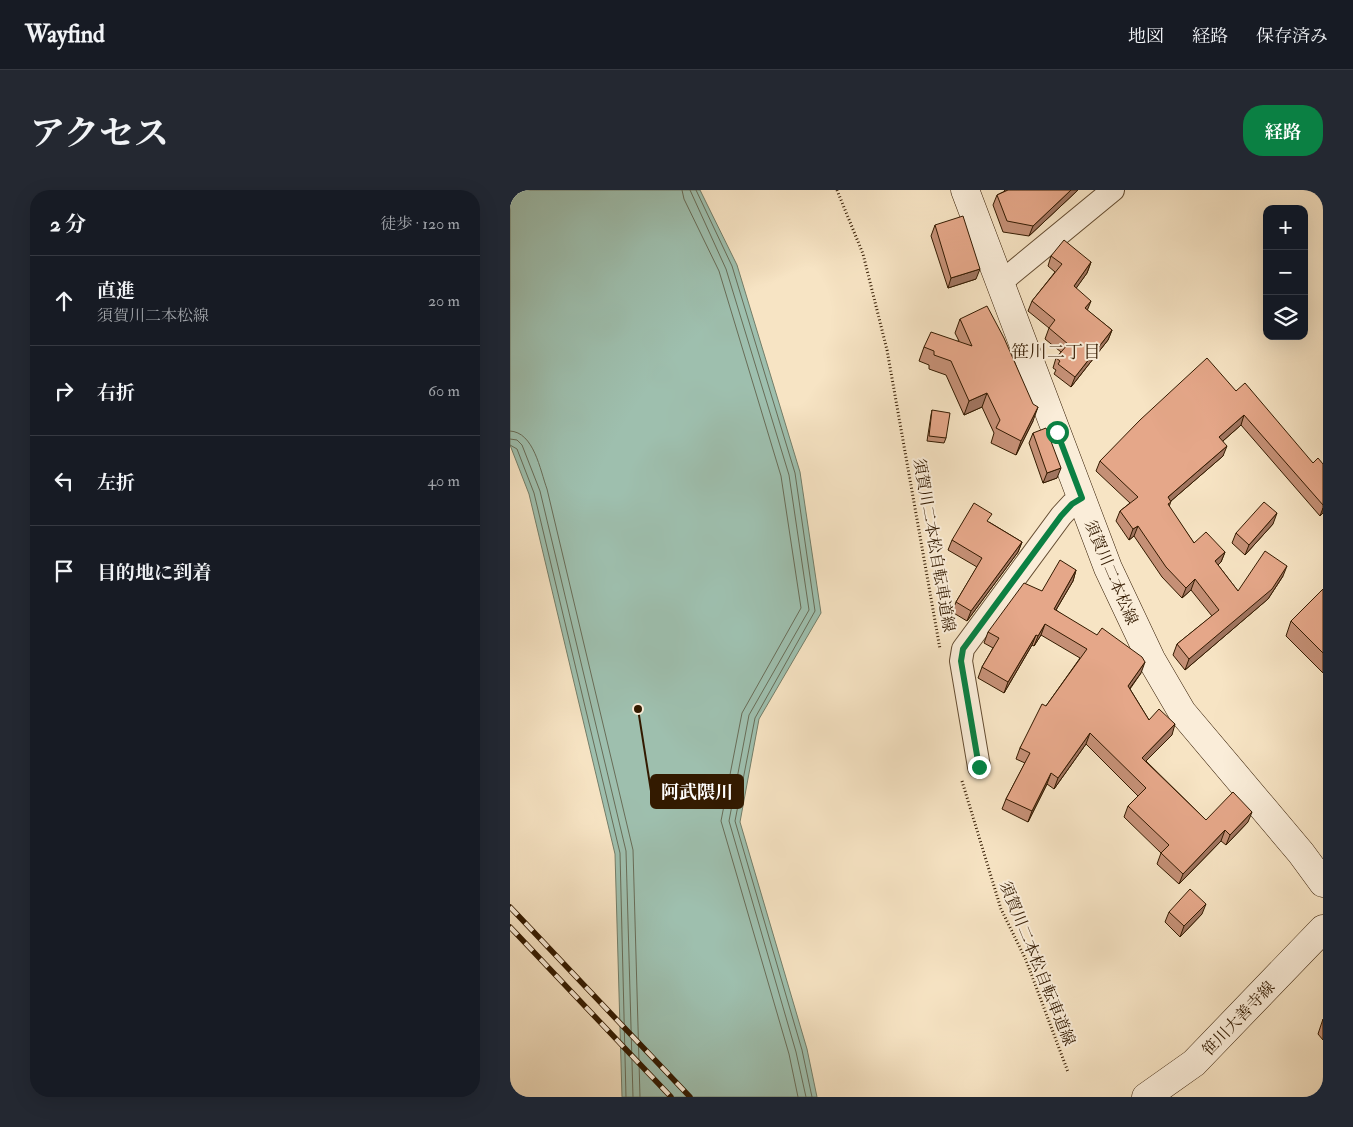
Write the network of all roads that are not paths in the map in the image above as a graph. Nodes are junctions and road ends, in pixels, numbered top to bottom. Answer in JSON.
{"nodes":[{"id":1,"x":965,"y":190,"type":"edge"},
{"id":2,"x":1113,"y":190,"type":"edge"},
{"id":3,"x":1000,"y":282,"type":"junction"},
{"id":4,"x":1082,"y":498,"type":"junction"},
{"id":5,"x":971,"y":774,"type":"road end"},
{"id":6,"x":1323,"y":883,"type":"edge"},
{"id":7,"x":1323,"y":929,"type":"edge"},
{"id":8,"x":1146,"y":1097,"type":"edge"}],
"edges":[{"from":1,"to":3,"type":"main road","name":"須賀川二本松線"},
{"from":2,"to":3,"type":"street"},
{"from":3,"to":4,"type":"main road","name":"須賀川二本松線"},
{"from":4,"to":5,"type":"street"},
{"from":4,"to":6,"type":"main road","name":"須賀川二本松線"},
{"from":7,"to":8,"type":"main road","name":"笹川大善寺線"}]}
